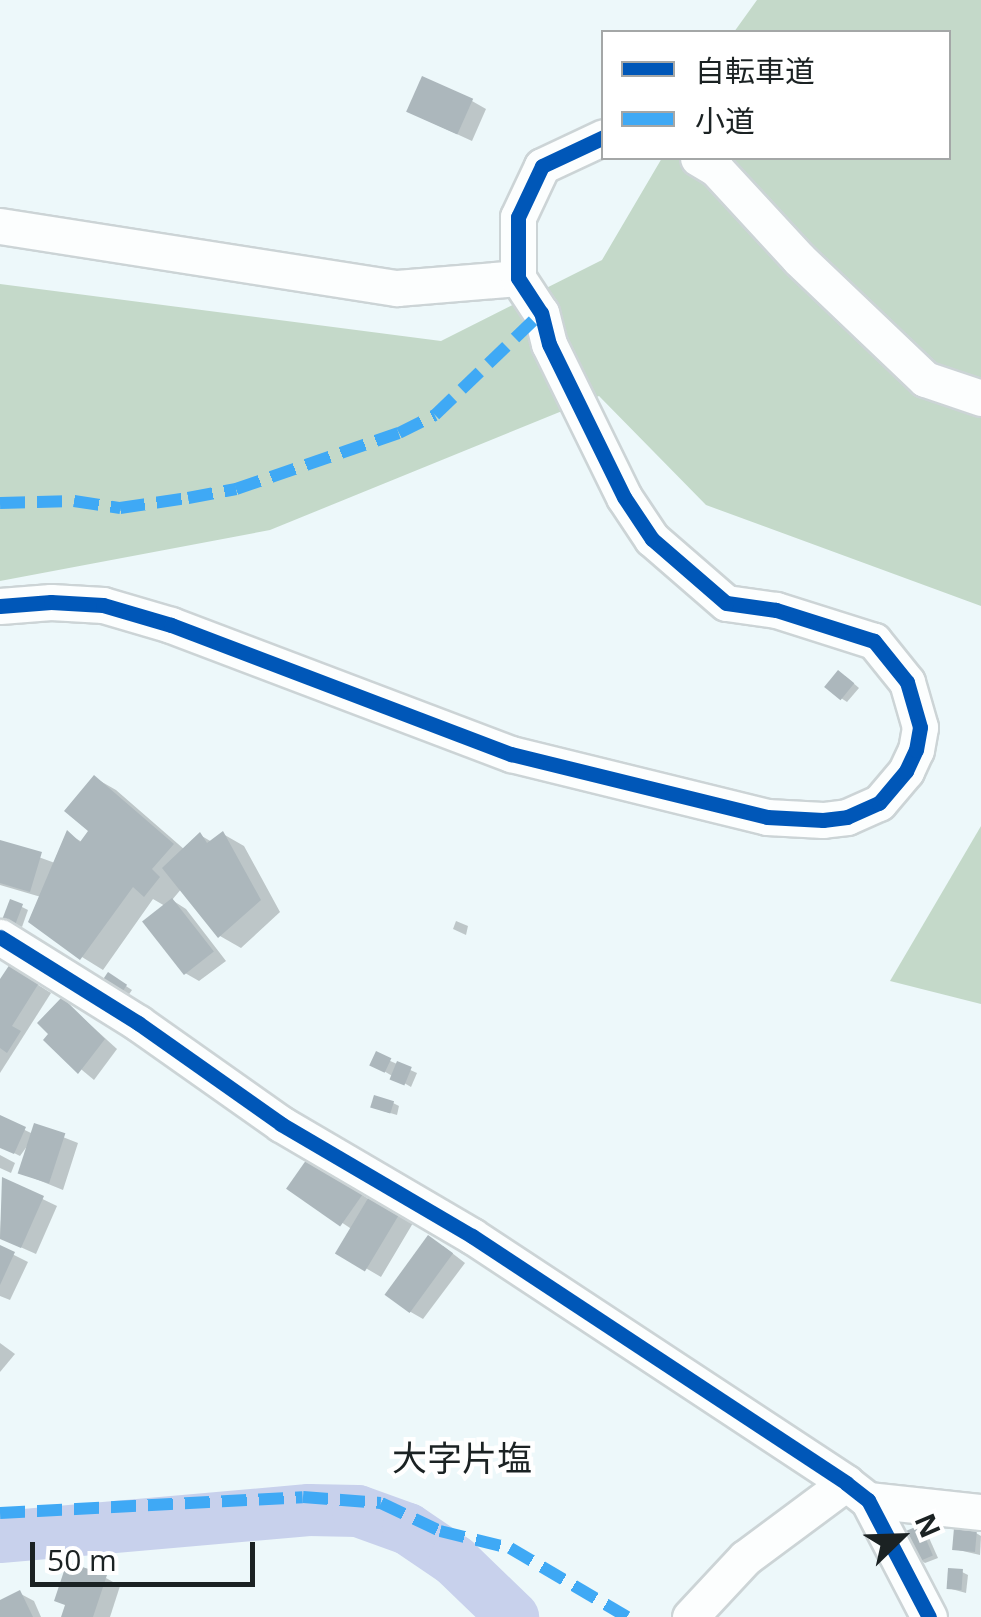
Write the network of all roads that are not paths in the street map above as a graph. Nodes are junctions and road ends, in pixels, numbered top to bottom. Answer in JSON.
{"nodes":[{"id":1,"x":601,"y":138,"type":"edge"},
{"id":2,"x":701,"y":160,"type":"edge"},
{"id":3,"x":0,"y":226,"type":"edge"},
{"id":4,"x":518,"y":278,"type":"junction"},
{"id":5,"x":981,"y":398,"type":"edge"},
{"id":6,"x":0,"y":606,"type":"edge"},
{"id":7,"x":0,"y":938,"type":"edge"},
{"id":8,"x":857,"y":1491,"type":"junction"},
{"id":9,"x":981,"y":1512,"type":"edge"},
{"id":10,"x":924,"y":1609,"type":"edge"},
{"id":11,"x":690,"y":1617,"type":"edge"}],
"edges":[{"from":1,"to":4,"type":"street"},
{"from":2,"to":5,"type":"street"},
{"from":3,"to":4,"type":"street"},
{"from":4,"to":6,"type":"street"},
{"from":7,"to":8,"type":"street"},
{"from":8,"to":9,"type":"street"},
{"from":8,"to":10,"type":"street"},
{"from":8,"to":11,"type":"street"}]}
